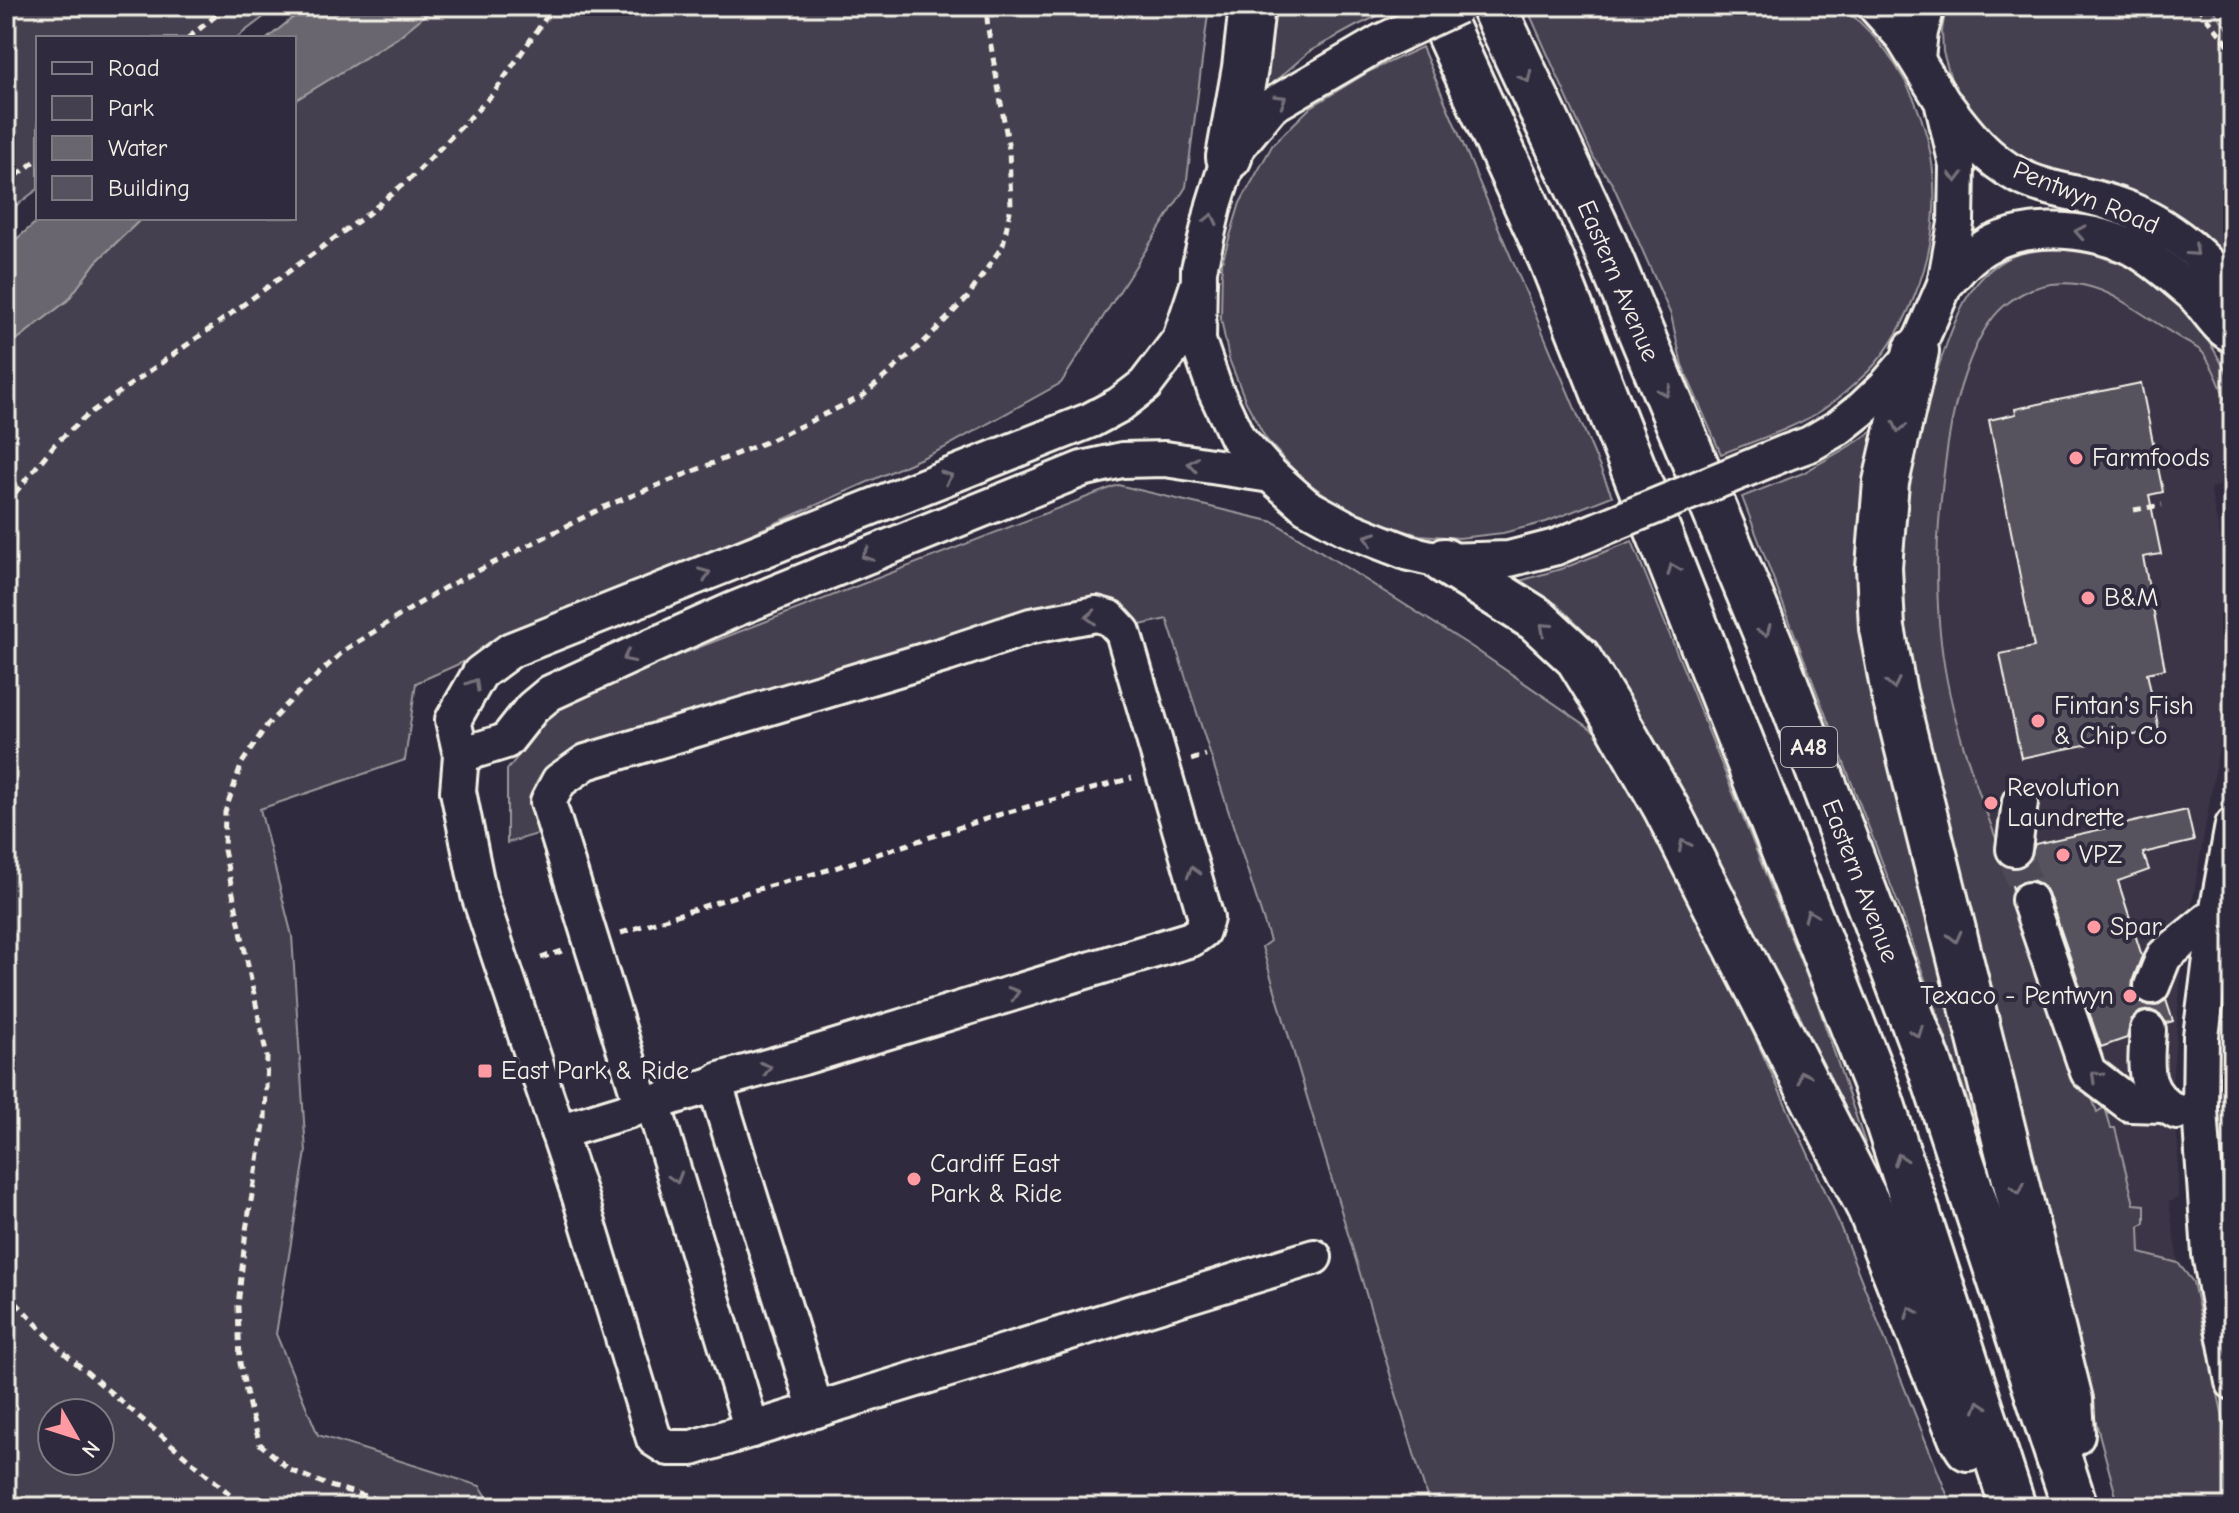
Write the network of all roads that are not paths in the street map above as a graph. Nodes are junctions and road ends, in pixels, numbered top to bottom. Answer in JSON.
{"nodes":[{"id":1,"x":1252,"y":6,"type":"edge"},
{"id":2,"x":1436,"y":6,"type":"edge"},
{"id":3,"x":1458,"y":6,"type":"edge"},
{"id":4,"x":1493,"y":6,"type":"edge"},
{"id":5,"x":1875,"y":6,"type":"edge"},
{"id":6,"x":1927,"y":6,"type":"edge"},
{"id":7,"x":1917,"y":58,"type":"junction"},
{"id":8,"x":1942,"y":101,"type":"junction"},
{"id":9,"x":1229,"y":157,"type":"junction"},
{"id":10,"x":1199,"y":282,"type":"junction"},
{"id":11,"x":1945,"y":284,"type":"junction"},
{"id":12,"x":2233,"y":293,"type":"edge"},
{"id":13,"x":2233,"y":335,"type":"edge"},
{"id":14,"x":1916,"y":351,"type":"junction"},
{"id":15,"x":1271,"y":475,"type":"junction"},
{"id":16,"x":1444,"y":561,"type":"junction"},
{"id":17,"x":461,"y":755,"type":"junction"},
{"id":18,"x":2020,"y":802,"type":"dead end"},
{"id":19,"x":2233,"y":825,"type":"edge"},
{"id":20,"x":2014,"y":849,"type":"tunnel mouth"},
{"id":21,"x":2029,"y":900,"type":"tunnel mouth"},
{"id":22,"x":2225,"y":914,"type":"edge"},
{"id":23,"x":2152,"y":986,"type":"dead end"},
{"id":24,"x":2148,"y":1030,"type":"dead end"},
{"id":25,"x":715,"y":1084,"type":"junction"},
{"id":26,"x":648,"y":1105,"type":"junction"},
{"id":27,"x":2163,"y":1105,"type":"junction"},
{"id":28,"x":2201,"y":1125,"type":"junction"},
{"id":29,"x":558,"y":1132,"type":"junction"},
{"id":30,"x":1314,"y":1257,"type":"dead end"},
{"id":31,"x":2233,"y":1382,"type":"edge"},
{"id":32,"x":816,"y":1410,"type":"junction"},
{"id":33,"x":752,"y":1430,"type":"junction"},
{"id":34,"x":2007,"y":1507,"type":"edge"},
{"id":35,"x":2013,"y":1507,"type":"edge"},
{"id":36,"x":2076,"y":1507,"type":"edge"}],
"edges":[{"from":1,"to":9,"type":"highway"},
{"from":35,"to":2,"type":"highway","name":"Eastern Avenue","number":"A48","one_way":true},
{"from":9,"to":3,"type":"street","one_way":true,"bridge":true},
{"from":4,"to":36,"type":"highway","name":"Eastern Avenue","number":"A48","one_way":true},
{"from":5,"to":7,"type":"street"},
{"from":6,"to":7,"type":"street"},
{"from":7,"to":8,"type":"street"},
{"from":8,"to":11,"type":"street","one_way":true},
{"from":8,"to":12,"type":"street","name":"Pentwyn Road","one_way":true},
{"from":10,"to":9,"type":"street","one_way":true},
{"from":10,"to":15,"type":"street"},
{"from":17,"to":10,"type":"street","one_way":true},
{"from":13,"to":11,"type":"street","name":"Pentwyn Road","one_way":true},
{"from":11,"to":14,"type":"street"},
{"from":14,"to":16,"type":"street","bridge":true},
{"from":14,"to":36,"type":"highway","one_way":true},
{"from":16,"to":15,"type":"street","one_way":true},
{"from":15,"to":17,"type":"street","one_way":true},
{"from":34,"to":16,"type":"highway","one_way":true},
{"from":17,"to":29,"type":"street"},
{"from":18,"to":20,"type":"street"},
{"from":19,"to":22,"type":"street"},
{"from":27,"to":21,"type":"street","one_way":true},
{"from":22,"to":23,"type":"street"},
{"from":22,"to":28,"type":"street"},
{"from":24,"to":27,"type":"street"},
{"from":25,"to":26,"type":"street"},
{"from":25,"to":26,"type":"street","one_way":true},
{"from":25,"to":32,"type":"street"},
{"from":26,"to":29,"type":"street"},
{"from":26,"to":33,"type":"street","one_way":true},
{"from":27,"to":28,"type":"street"},
{"from":28,"to":31,"type":"street"},
{"from":29,"to":33,"type":"street"},
{"from":30,"to":32,"type":"street"},
{"from":32,"to":33,"type":"street"}]}
